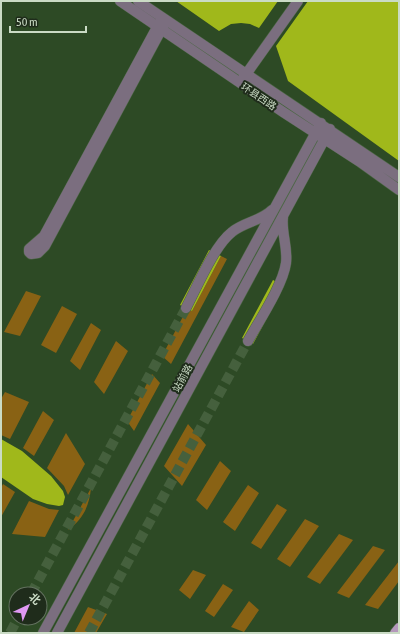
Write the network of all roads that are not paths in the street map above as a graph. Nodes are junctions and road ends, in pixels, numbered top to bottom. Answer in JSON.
{"nodes":[{"id":1,"x":120,"y":1,"type":"edge"},
{"id":2,"x":138,"y":1,"type":"edge"},
{"id":3,"x":298,"y":1,"type":"edge"},
{"id":4,"x":162,"y":23,"type":"junction"},
{"id":5,"x":246,"y":74,"type":"junction"},
{"id":6,"x":240,"y":83,"type":"junction"},
{"id":7,"x":321,"y":123,"type":"junction"},
{"id":8,"x":330,"y":130,"type":"junction"},
{"id":9,"x":315,"y":133,"type":"junction"},
{"id":10,"x":324,"y":139,"type":"junction"},
{"id":11,"x":399,"y":177,"type":"edge"},
{"id":12,"x":399,"y":190,"type":"edge"},
{"id":13,"x":275,"y":207,"type":"junction"},
{"id":14,"x":284,"y":214,"type":"junction"},
{"id":15,"x":186,"y":308,"type":"tunnel mouth"},
{"id":16,"x":248,"y":341,"type":"tunnel mouth"},
{"id":17,"x":399,"y":628,"type":"edge"},
{"id":18,"x":43,"y":633,"type":"edge"},
{"id":19,"x":57,"y":633,"type":"edge"},
{"id":20,"x":395,"y":633,"type":"edge"}],
"edges":[{"from":1,"to":4,"type":"street","name":"环县西路"},
{"from":2,"to":4,"type":"street","name":"环县西路"},
{"from":3,"to":5,"type":"street"},
{"from":4,"to":4,"type":"street"},
{"from":4,"to":5,"type":"street","name":"环县西路"},
{"from":4,"to":6,"type":"street","name":"环县西路"},
{"from":5,"to":6,"type":"street"},
{"from":5,"to":7,"type":"street","name":"环县西路"},
{"from":6,"to":9,"type":"street","name":"环县西路"},
{"from":7,"to":8,"type":"street","name":"环县西路"},
{"from":7,"to":9,"type":"street","name":"站前路"},
{"from":8,"to":10,"type":"street","name":"站前路"},
{"from":8,"to":11,"type":"street","name":"环县西路"},
{"from":9,"to":10,"type":"street","name":"环县西路"},
{"from":9,"to":13,"type":"street","name":"站前路"},
{"from":10,"to":12,"type":"street","name":"环县西路"},
{"from":10,"to":14,"type":"street","name":"站前路"},
{"from":13,"to":15,"type":"street"},
{"from":13,"to":18,"type":"street","name":"站前路"},
{"from":14,"to":16,"type":"street"},
{"from":14,"to":19,"type":"street","name":"站前路"},
{"from":17,"to":20,"type":"main road"}]}
